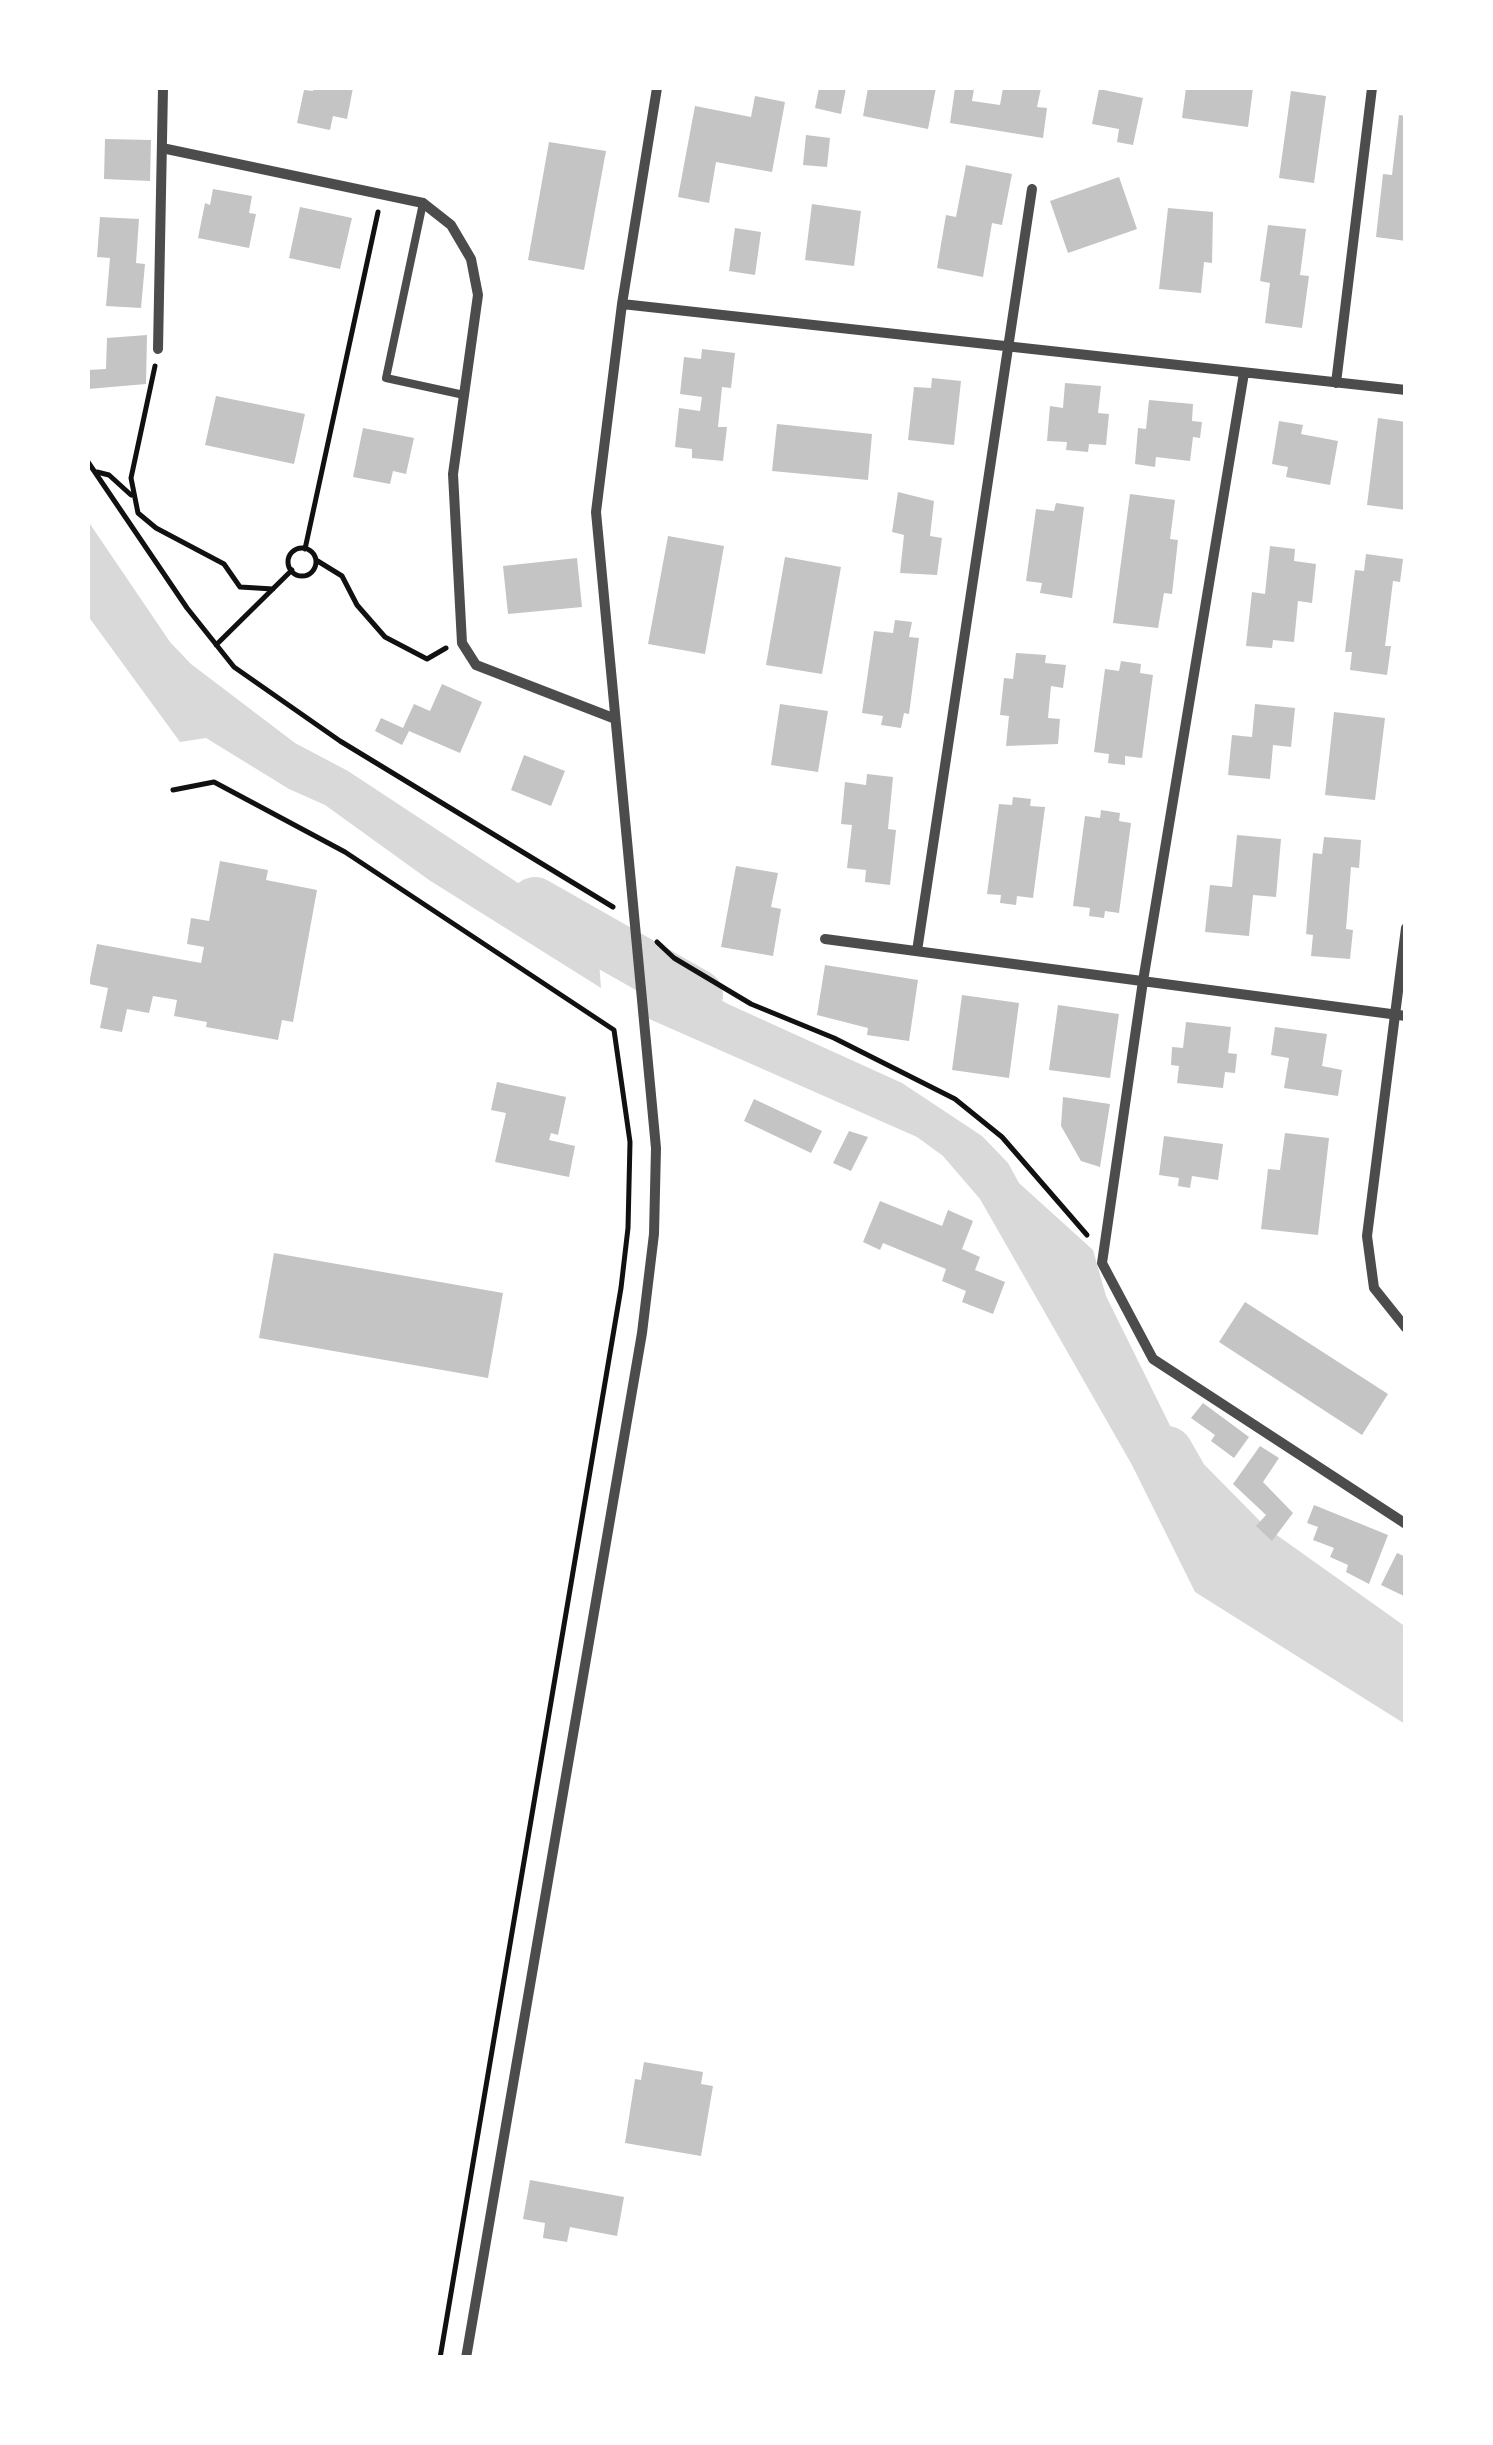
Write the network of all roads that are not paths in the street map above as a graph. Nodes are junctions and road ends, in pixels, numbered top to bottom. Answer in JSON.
{"nodes":[{"id":1,"x":163,"y":88,"type":"edge"},
{"id":2,"x":657,"y":88,"type":"edge"},
{"id":3,"x":1372,"y":88,"type":"edge"},
{"id":4,"x":162,"y":148,"type":"junction"},
{"id":5,"x":1032,"y":190,"type":"dead end"},
{"id":6,"x":423,"y":202,"type":"junction"},
{"id":7,"x":622,"y":304,"type":"junction"},
{"id":8,"x":1012,"y":346,"type":"junction"},
{"id":9,"x":158,"y":349,"type":"road end"},
{"id":10,"x":1244,"y":374,"type":"junction"},
{"id":11,"x":1336,"y":383,"type":"junction"},
{"id":12,"x":1406,"y":390,"type":"edge"},
{"id":13,"x":464,"y":395,"type":"junction"},
{"id":14,"x":613,"y":718,"type":"junction"},
{"id":15,"x":1406,"y":928,"type":"edge"},
{"id":16,"x":825,"y":938,"type":"dead end"},
{"id":17,"x":917,"y":951,"type":"junction"},
{"id":18,"x":1143,"y":981,"type":"junction"},
{"id":19,"x":1399,"y":1016,"type":"edge"},
{"id":20,"x":1406,"y":1328,"type":"edge"},
{"id":21,"x":1406,"y":1524,"type":"edge"},
{"id":22,"x":466,"y":2358,"type":"edge"}],
"edges":[{"from":1,"to":4,"type":"street"},
{"from":2,"to":7,"type":"street"},
{"from":3,"to":11,"type":"street"},
{"from":4,"to":6,"type":"street"},
{"from":4,"to":9,"type":"street"},
{"from":5,"to":8,"type":"street"},
{"from":6,"to":13,"type":"street"},
{"from":6,"to":13,"type":"lane"},
{"from":7,"to":8,"type":"street"},
{"from":7,"to":14,"type":"street"},
{"from":8,"to":10,"type":"street"},
{"from":8,"to":17,"type":"street"},
{"from":10,"to":11,"type":"street"},
{"from":10,"to":18,"type":"street"},
{"from":11,"to":12,"type":"street"},
{"from":13,"to":14,"type":"street"},
{"from":14,"to":22,"type":"street"},
{"from":15,"to":19,"type":"street"},
{"from":16,"to":17,"type":"street"},
{"from":17,"to":18,"type":"street"},
{"from":18,"to":19,"type":"street"},
{"from":18,"to":21,"type":"street"},
{"from":19,"to":20,"type":"street"}]}
